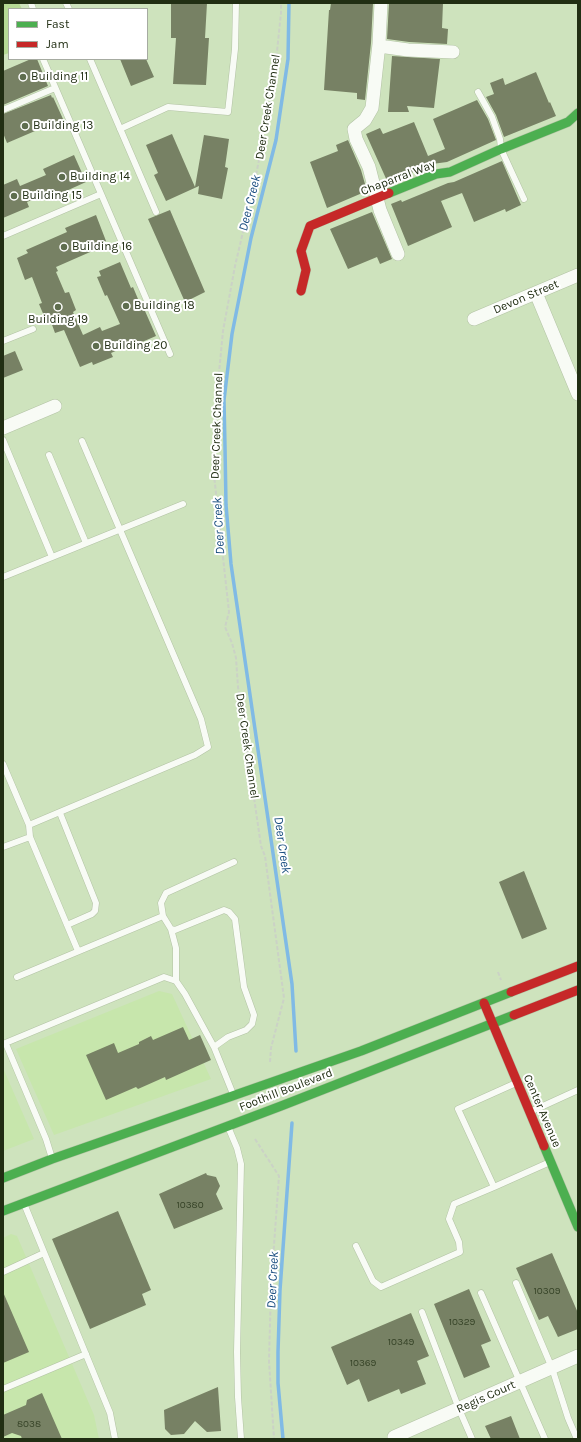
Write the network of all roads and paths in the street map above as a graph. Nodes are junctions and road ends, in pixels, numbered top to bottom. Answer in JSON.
{"nodes":[{"id":1,"x":236,"y":3,"type":"edge"},
{"id":2,"x":281,"y":3,"type":"edge"},
{"id":3,"x":381,"y":3,"type":"edge"},
{"id":4,"x":379,"y":46,"type":"junction"},
{"id":5,"x":453,"y":52,"type":"dead end"},
{"id":6,"x":43,"y":60,"type":"edge"},
{"id":7,"x":90,"y":60,"type":"edge"},
{"id":8,"x":55,"y":88,"type":"junction"},
{"id":9,"x":478,"y":92,"type":"dead end"},
{"id":10,"x":3,"y":110,"type":"edge"},
{"id":11,"x":578,"y":113,"type":"edge"},
{"id":12,"x":120,"y":129,"type":"junction"},
{"id":13,"x":501,"y":149,"type":"junction"},
{"id":14,"x":101,"y":194,"type":"junction"},
{"id":15,"x":378,"y":198,"type":"junction"},
{"id":16,"x":524,"y":199,"type":"dead end"},
{"id":17,"x":156,"y":212,"type":"dead end"},
{"id":18,"x":3,"y":236,"type":"edge"},
{"id":19,"x":398,"y":254,"type":"dead end"},
{"id":20,"x":578,"y":275,"type":"edge"},
{"id":21,"x":301,"y":291,"type":"dead end"},
{"id":22,"x":536,"y":293,"type":"junction"},
{"id":23,"x":474,"y":319,"type":"dead end"},
{"id":24,"x":33,"y":329,"type":"dead end"},
{"id":25,"x":3,"y":341,"type":"edge"},
{"id":26,"x":170,"y":354,"type":"dead end"},
{"id":27,"x":578,"y":394,"type":"edge"},
{"id":28,"x":55,"y":406,"type":"dead end"},
{"id":29,"x":3,"y":428,"type":"edge"},
{"id":30,"x":3,"y":440,"type":"edge"},
{"id":31,"x":82,"y":442,"type":"dead end"},
{"id":32,"x":49,"y":454,"type":"dead end"},
{"id":33,"x":183,"y":504,"type":"dead end"},
{"id":34,"x":120,"y":530,"type":"junction"},
{"id":35,"x":86,"y":543,"type":"junction"},
{"id":36,"x":52,"y":557,"type":"junction"},
{"id":37,"x":3,"y":577,"type":"edge"},
{"id":38,"x":3,"y":764,"type":"edge"},
{"id":39,"x":60,"y":813,"type":"junction"},
{"id":40,"x":29,"y":825,"type":"junction"},
{"id":41,"x":30,"y":837,"type":"junction"},
{"id":42,"x":3,"y":847,"type":"edge"},
{"id":43,"x":234,"y":862,"type":"dead end"},
{"id":44,"x":163,"y":916,"type":"junction"},
{"id":45,"x":66,"y":925,"type":"junction"},
{"id":46,"x":172,"y":929,"type":"junction"},
{"id":47,"x":78,"y":951,"type":"junction"},
{"id":48,"x":578,"y":966,"type":"edge"},
{"id":49,"x":498,"y":972,"type":"dead end"},
{"id":50,"x":17,"y":977,"type":"dead end"},
{"id":51,"x":501,"y":980,"type":"dead end"},
{"id":52,"x":176,"y":981,"type":"junction"},
{"id":53,"x":578,"y":990,"type":"edge"},
{"id":54,"x":484,"y":1004,"type":"junction"},
{"id":55,"x":492,"y":1023,"type":"junction"},
{"id":56,"x":4,"y":1044,"type":"edge"},
{"id":57,"x":214,"y":1047,"type":"junction"},
{"id":58,"x":270,"y":1062,"type":"dead end"},
{"id":59,"x":518,"y":1083,"type":"junction"},
{"id":60,"x":578,"y":1090,"type":"edge"},
{"id":61,"x":234,"y":1096,"type":"junction"},
{"id":62,"x":530,"y":1112,"type":"junction"},
{"id":63,"x":228,"y":1125,"type":"junction"},
{"id":64,"x":255,"y":1139,"type":"dead end"},
{"id":65,"x":52,"y":1159,"type":"junction"},
{"id":66,"x":551,"y":1162,"type":"junction"},
{"id":67,"x":3,"y":1178,"type":"edge"},
{"id":68,"x":494,"y":1187,"type":"junction"},
{"id":69,"x":23,"y":1203,"type":"junction"},
{"id":70,"x":3,"y":1211,"type":"edge"},
{"id":71,"x":578,"y":1227,"type":"edge"},
{"id":72,"x":356,"y":1246,"type":"dead end"},
{"id":73,"x":44,"y":1253,"type":"junction"},
{"id":74,"x":3,"y":1272,"type":"edge"},
{"id":75,"x":516,"y":1283,"type":"dead end"},
{"id":76,"x":481,"y":1293,"type":"dead end"},
{"id":77,"x":422,"y":1312,"type":"dead end"},
{"id":78,"x":86,"y":1354,"type":"junction"},
{"id":79,"x":578,"y":1356,"type":"edge"},
{"id":80,"x":552,"y":1368,"type":"junction"},
{"id":81,"x":519,"y":1382,"type":"junction"},
{"id":82,"x":3,"y":1389,"type":"edge"},
{"id":83,"x":459,"y":1409,"type":"junction"},
{"id":84,"x":394,"y":1438,"type":"edge"},
{"id":85,"x":115,"y":1439,"type":"edge"},
{"id":86,"x":241,"y":1439,"type":"edge"},
{"id":87,"x":274,"y":1439,"type":"edge"},
{"id":88,"x":472,"y":1439,"type":"edge"},
{"id":89,"x":545,"y":1439,"type":"edge"},
{"id":90,"x":577,"y":1439,"type":"edge"}],
"edges":[{"from":1,"to":12,"type":"lane"},
{"from":2,"to":58,"type":"path","name":"Deer Creek Channel"},
{"from":3,"to":4,"type":"street"},
{"from":4,"to":5,"type":"street"},
{"from":4,"to":15,"type":"street"},
{"from":6,"to":8,"type":"lane"},
{"from":7,"to":12,"type":"lane"},
{"from":8,"to":10,"type":"lane"},
{"from":8,"to":14,"type":"lane"},
{"from":9,"to":13,"type":"lane"},
{"from":11,"to":13,"type":"main road","name":"Chaparral Way"},
{"from":12,"to":17,"type":"lane"},
{"from":13,"to":15,"type":"main road","name":"Chaparral Way"},
{"from":13,"to":16,"type":"lane"},
{"from":14,"to":18,"type":"lane"},
{"from":14,"to":26,"type":"lane"},
{"from":15,"to":19,"type":"street"},
{"from":15,"to":21,"type":"main road","name":"Chaparral Way"},
{"from":20,"to":22,"type":"street","name":"Devon Street"},
{"from":22,"to":23,"type":"street","name":"Devon Street"},
{"from":22,"to":27,"type":"street"},
{"from":24,"to":25,"type":"lane"},
{"from":28,"to":29,"type":"street"},
{"from":30,"to":36,"type":"lane"},
{"from":31,"to":34,"type":"lane"},
{"from":32,"to":35,"type":"lane"},
{"from":33,"to":34,"type":"lane"},
{"from":34,"to":35,"type":"lane"},
{"from":34,"to":39,"type":"lane"},
{"from":35,"to":36,"type":"lane"},
{"from":36,"to":37,"type":"lane"},
{"from":38,"to":40,"type":"lane"},
{"from":39,"to":40,"type":"lane"},
{"from":39,"to":45,"type":"lane"},
{"from":40,"to":41,"type":"lane"},
{"from":41,"to":42,"type":"lane"},
{"from":41,"to":45,"type":"lane"},
{"from":43,"to":44,"type":"lane"},
{"from":44,"to":46,"type":"lane"},
{"from":44,"to":47,"type":"lane"},
{"from":45,"to":47,"type":"lane"},
{"from":46,"to":52,"type":"lane"},
{"from":46,"to":57,"type":"lane"},
{"from":47,"to":50,"type":"lane"},
{"from":48,"to":54,"type":"main road","name":"Foothill Boulevard"},
{"from":49,"to":51,"type":"path"},
{"from":52,"to":56,"type":"lane"},
{"from":52,"to":57,"type":"lane"},
{"from":53,"to":55,"type":"main road","name":"Foothill Boulevard"},
{"from":54,"to":55,"type":"main road","name":"Center Avenue"},
{"from":54,"to":61,"type":"main road","name":"Foothill Boulevard"},
{"from":55,"to":59,"type":"main road","name":"Center Avenue"},
{"from":55,"to":63,"type":"main road","name":"Foothill Boulevard"},
{"from":56,"to":65,"type":"lane"},
{"from":57,"to":61,"type":"lane"},
{"from":59,"to":62,"type":"main road","name":"Center Avenue"},
{"from":59,"to":68,"type":"lane"},
{"from":60,"to":62,"type":"lane"},
{"from":61,"to":65,"type":"main road","name":"Foothill Boulevard"},
{"from":62,"to":66,"type":"main road","name":"Center Avenue"},
{"from":63,"to":69,"type":"main road","name":"Foothill Boulevard"},
{"from":63,"to":86,"type":"lane"},
{"from":64,"to":87,"type":"path"},
{"from":65,"to":67,"type":"main road","name":"Foothill Boulevard"},
{"from":66,"to":68,"type":"lane"},
{"from":66,"to":71,"type":"main road","name":"Center Avenue"},
{"from":68,"to":72,"type":"lane"},
{"from":69,"to":70,"type":"main road","name":"Foothill Boulevard"},
{"from":69,"to":73,"type":"lane"},
{"from":73,"to":74,"type":"lane"},
{"from":73,"to":78,"type":"lane"},
{"from":75,"to":80,"type":"lane"},
{"from":76,"to":81,"type":"lane"},
{"from":77,"to":83,"type":"lane"},
{"from":78,"to":82,"type":"lane"},
{"from":78,"to":85,"type":"lane"},
{"from":79,"to":80,"type":"street","name":"Regis Court"},
{"from":80,"to":81,"type":"street","name":"Regis Court"},
{"from":80,"to":90,"type":"lane"},
{"from":81,"to":83,"type":"street","name":"Regis Court"},
{"from":81,"to":89,"type":"lane"},
{"from":83,"to":84,"type":"street","name":"Regis Court"},
{"from":83,"to":88,"type":"lane"}]}
